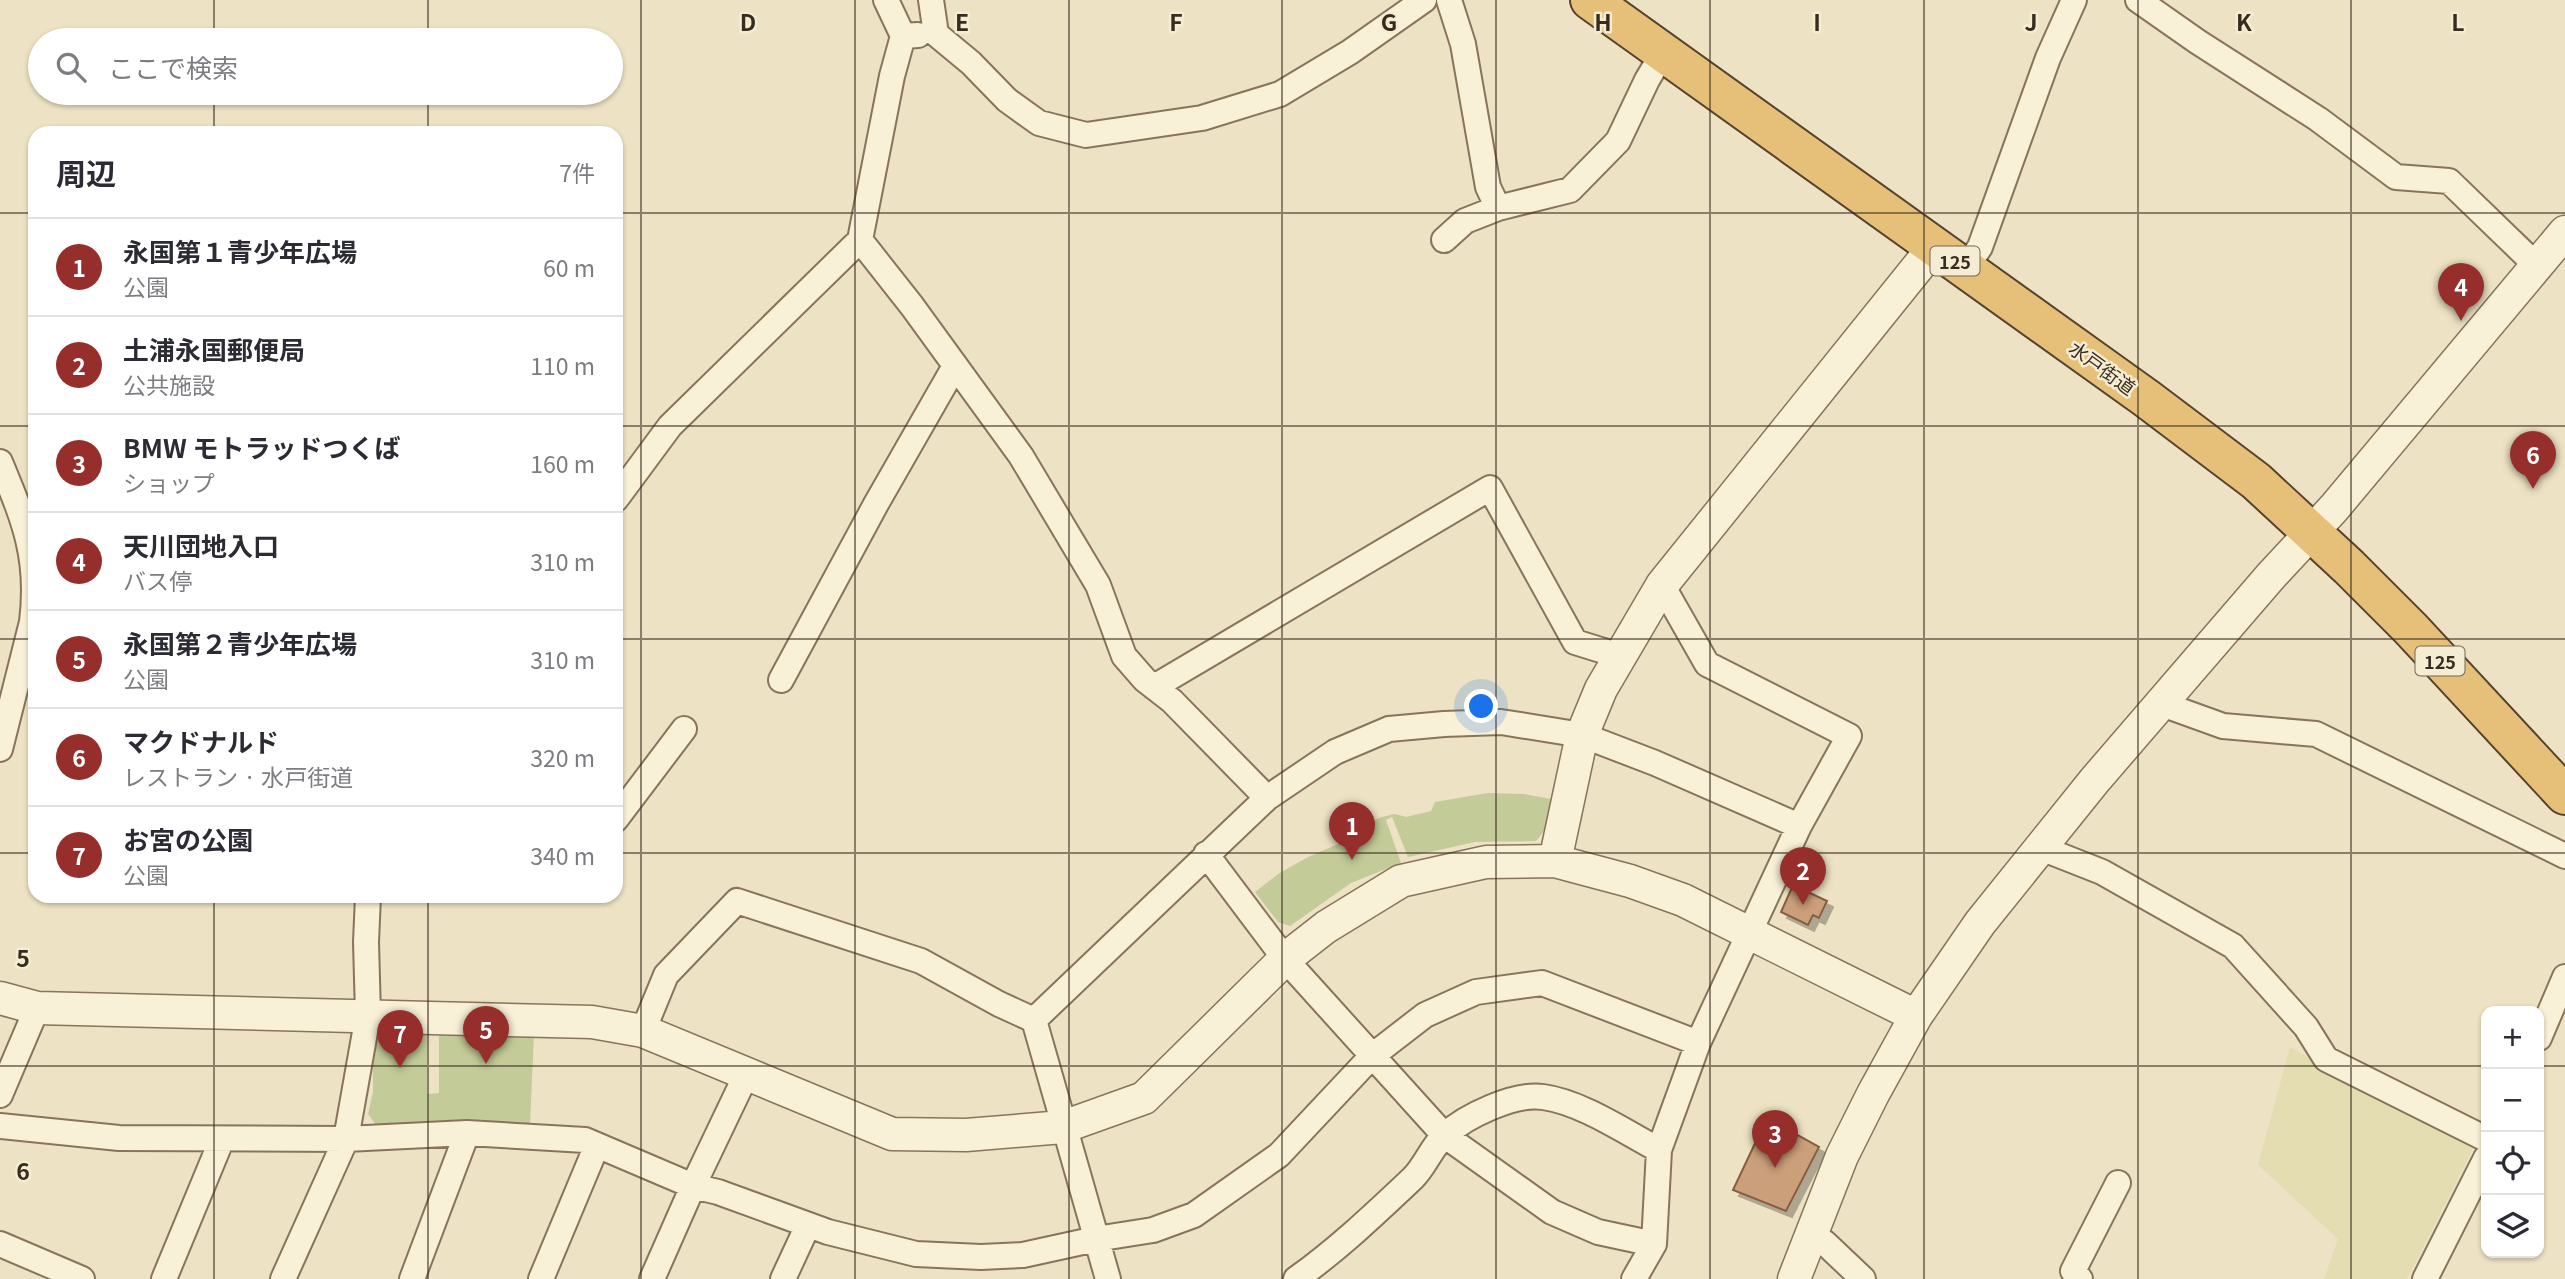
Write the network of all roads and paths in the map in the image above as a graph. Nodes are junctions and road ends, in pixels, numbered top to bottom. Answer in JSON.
{"nodes":[{"id":1,"x":886,"y":0,"type":"edge"},
{"id":2,"x":931,"y":0,"type":"edge"},
{"id":3,"x":1424,"y":0,"type":"edge"},
{"id":4,"x":1449,"y":0,"type":"edge"},
{"id":5,"x":1590,"y":0,"type":"edge"},
{"id":6,"x":2074,"y":0,"type":"edge"},
{"id":7,"x":2138,"y":0,"type":"edge"},
{"id":8,"x":936,"y":34,"type":"junction"},
{"id":9,"x":903,"y":36,"type":"junction"},
{"id":10,"x":1663,"y":52,"type":"junction"},
{"id":11,"x":1498,"y":208,"type":"junction"},
{"id":12,"x":2564,"y":237,"type":"edge"},
{"id":13,"x":860,"y":240,"type":"junction"},
{"id":14,"x":1444,"y":240,"type":"dead end"},
{"id":15,"x":1934,"y":247,"type":"junction"},
{"id":16,"x":2537,"y":266,"type":"junction"},
{"id":17,"x":1965,"y":269,"type":"junction"},
{"id":18,"x":955,"y":366,"type":"junction"},
{"id":19,"x":0,"y":462,"type":"edge"},
{"id":20,"x":623,"y":490,"type":"edge"},
{"id":21,"x":2312,"y":532,"type":"junction"},
{"id":22,"x":28,"y":538,"type":"edge"},
{"id":23,"x":1662,"y":584,"type":"junction"},
{"id":24,"x":28,"y":638,"type":"edge"},
{"id":25,"x":1620,"y":656,"type":"junction"},
{"id":26,"x":781,"y":680,"type":"dead end"},
{"id":27,"x":1154,"y":688,"type":"junction"},
{"id":28,"x":2162,"y":704,"type":"junction"},
{"id":29,"x":684,"y":729,"type":"dead end"},
{"id":30,"x":1582,"y":735,"type":"junction"},
{"id":31,"x":0,"y":749,"type":"edge"},
{"id":32,"x":2565,"y":794,"type":"edge"},
{"id":33,"x":1267,"y":798,"type":"junction"},
{"id":34,"x":623,"y":810,"type":"edge"},
{"id":35,"x":1799,"y":826,"type":"junction"},
{"id":36,"x":2041,"y":848,"type":"junction"},
{"id":37,"x":1206,"y":854,"type":"junction"},
{"id":38,"x":2565,"y":856,"type":"edge"},
{"id":39,"x":1555,"y":861,"type":"junction"},
{"id":40,"x":368,"y":903,"type":"edge"},
{"id":41,"x":1749,"y":931,"type":"junction"},
{"id":42,"x":1285,"y":959,"type":"junction"},
{"id":43,"x":2565,"y":978,"type":"edge"},
{"id":44,"x":0,"y":998,"type":"edge"},
{"id":45,"x":37,"y":1008,"type":"junction"},
{"id":46,"x":368,"y":1015,"type":"junction"},
{"id":47,"x":1916,"y":1016,"type":"junction"},
{"id":48,"x":1034,"y":1020,"type":"junction"},
{"id":49,"x":2544,"y":1026,"type":"edge"},
{"id":50,"x":643,"y":1031,"type":"junction"},
{"id":51,"x":1698,"y":1043,"type":"junction"},
{"id":52,"x":1372,"y":1056,"type":"junction"},
{"id":53,"x":747,"y":1073,"type":"junction"},
{"id":54,"x":0,"y":1095,"type":"edge"},
{"id":55,"x":0,"y":1126,"type":"edge"},
{"id":56,"x":1063,"y":1127,"type":"junction"},
{"id":57,"x":467,"y":1133,"type":"junction"},
{"id":58,"x":1444,"y":1135,"type":"junction"},
{"id":59,"x":2481,"y":1136,"type":"edge"},
{"id":60,"x":222,"y":1139,"type":"junction"},
{"id":61,"x":346,"y":1139,"type":"junction"},
{"id":62,"x":597,"y":1145,"type":"junction"},
{"id":63,"x":1659,"y":1150,"type":"junction"},
{"id":64,"x":2481,"y":1168,"type":"edge"},
{"id":65,"x":2118,"y":1183,"type":"dead end"},
{"id":66,"x":693,"y":1186,"type":"junction"},
{"id":67,"x":808,"y":1225,"type":"junction"},
{"id":68,"x":1812,"y":1235,"type":"junction"},
{"id":69,"x":1096,"y":1239,"type":"junction"},
{"id":70,"x":0,"y":1244,"type":"edge"},
{"id":71,"x":1654,"y":1244,"type":"junction"},
{"id":72,"x":82,"y":1279,"type":"edge"},
{"id":73,"x":164,"y":1279,"type":"edge"},
{"id":74,"x":283,"y":1279,"type":"edge"},
{"id":75,"x":412,"y":1279,"type":"edge"},
{"id":76,"x":541,"y":1279,"type":"edge"},
{"id":77,"x":652,"y":1279,"type":"edge"},
{"id":78,"x":783,"y":1279,"type":"edge"},
{"id":79,"x":1108,"y":1279,"type":"edge"},
{"id":80,"x":1296,"y":1279,"type":"edge"},
{"id":81,"x":1634,"y":1279,"type":"edge"},
{"id":82,"x":1794,"y":1279,"type":"edge"},
{"id":83,"x":1863,"y":1279,"type":"edge"},
{"id":84,"x":2080,"y":1279,"type":"edge"},
{"id":85,"x":2425,"y":1279,"type":"edge"}],
"edges":[{"from":1,"to":9,"type":"street"},
{"from":2,"to":8,"type":"street"},
{"from":3,"to":8,"type":"street"},
{"from":4,"to":11,"type":"street"},
{"from":5,"to":10,"type":"highway","name":"水戸街道","number":"125"},
{"from":6,"to":17,"type":"street"},
{"from":7,"to":16,"type":"street"},
{"from":8,"to":9,"type":"street"},
{"from":9,"to":13,"type":"street"},
{"from":10,"to":11,"type":"street"},
{"from":10,"to":15,"type":"highway","name":"水戸街道","number":"125"},
{"from":11,"to":14,"type":"street"},
{"from":12,"to":16,"type":"street"},
{"from":13,"to":18,"type":"street"},
{"from":13,"to":20,"type":"street"},
{"from":15,"to":17,"type":"highway","name":"水戸街道","number":"125"},
{"from":15,"to":23,"type":"street"},
{"from":16,"to":21,"type":"street"},
{"from":17,"to":21,"type":"highway","name":"水戸街道","number":"125"},
{"from":18,"to":26,"type":"street"},
{"from":18,"to":27,"type":"street"},
{"from":19,"to":22,"type":"street"},
{"from":21,"to":28,"type":"street"},
{"from":21,"to":32,"type":"highway","name":"水戸街道","number":"125"},
{"from":23,"to":25,"type":"street"},
{"from":23,"to":35,"type":"street"},
{"from":24,"to":31,"type":"street"},
{"from":25,"to":27,"type":"street"},
{"from":25,"to":30,"type":"street"},
{"from":27,"to":33,"type":"street"},
{"from":28,"to":36,"type":"street"},
{"from":28,"to":38,"type":"street"},
{"from":29,"to":34,"type":"street"},
{"from":30,"to":33,"type":"street"},
{"from":30,"to":35,"type":"street"},
{"from":30,"to":39,"type":"street"},
{"from":33,"to":37,"type":"street"},
{"from":35,"to":41,"type":"street"},
{"from":36,"to":47,"type":"street"},
{"from":36,"to":59,"type":"street"},
{"from":37,"to":42,"type":"street"},
{"from":37,"to":48,"type":"street"},
{"from":39,"to":41,"type":"street"},
{"from":39,"to":42,"type":"street"},
{"from":40,"to":46,"type":"street"},
{"from":41,"to":47,"type":"street"},
{"from":41,"to":51,"type":"street"},
{"from":42,"to":52,"type":"street"},
{"from":42,"to":56,"type":"street"},
{"from":43,"to":49,"type":"street"},
{"from":44,"to":45,"type":"street"},
{"from":45,"to":46,"type":"street"},
{"from":45,"to":54,"type":"street"},
{"from":46,"to":50,"type":"street"},
{"from":46,"to":61,"type":"street"},
{"from":47,"to":68,"type":"street"},
{"from":48,"to":50,"type":"street"},
{"from":48,"to":56,"type":"street"},
{"from":50,"to":53,"type":"street"},
{"from":51,"to":52,"type":"street"},
{"from":51,"to":63,"type":"street"},
{"from":52,"to":58,"type":"street"},
{"from":52,"to":69,"type":"street"},
{"from":53,"to":56,"type":"street"},
{"from":53,"to":66,"type":"street"},
{"from":55,"to":60,"type":"street"},
{"from":56,"to":69,"type":"street"},
{"from":57,"to":61,"type":"street"},
{"from":57,"to":62,"type":"street"},
{"from":57,"to":75,"type":"street"},
{"from":58,"to":63,"type":"street"},
{"from":58,"to":71,"type":"street"},
{"from":58,"to":80,"type":"street"},
{"from":60,"to":61,"type":"street"},
{"from":60,"to":73,"type":"street"},
{"from":61,"to":74,"type":"street"},
{"from":62,"to":66,"type":"street"},
{"from":62,"to":76,"type":"street"},
{"from":63,"to":71,"type":"street"},
{"from":64,"to":85,"type":"street"},
{"from":65,"to":84,"type":"street"},
{"from":66,"to":67,"type":"street"},
{"from":66,"to":77,"type":"street"},
{"from":67,"to":69,"type":"street"},
{"from":67,"to":78,"type":"street"},
{"from":68,"to":82,"type":"street"},
{"from":68,"to":83,"type":"street"},
{"from":69,"to":79,"type":"street"},
{"from":70,"to":72,"type":"street"},
{"from":71,"to":81,"type":"street"}]}
